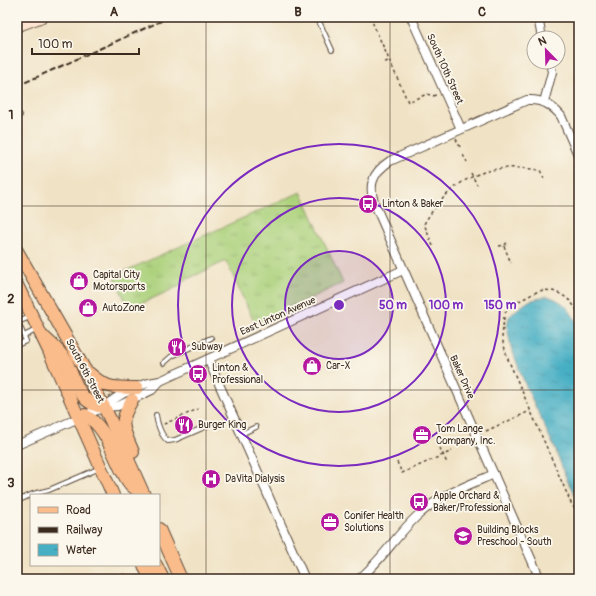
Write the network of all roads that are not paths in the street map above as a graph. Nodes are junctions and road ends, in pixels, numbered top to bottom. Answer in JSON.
{"nodes":[{"id":1,"x":317,"y":17,"type":"edge"},
{"id":2,"x":411,"y":17,"type":"edge"},
{"id":3,"x":538,"y":17,"type":"edge"},
{"id":4,"x":35,"y":18,"type":"edge"},
{"id":5,"x":17,"y":26,"type":"edge"},
{"id":6,"x":17,"y":30,"type":"edge"},
{"id":7,"x":540,"y":30,"type":"edge"},
{"id":8,"x":332,"y":50,"type":"dead end"},
{"id":9,"x":552,"y":70,"type":"edge"},
{"id":10,"x":544,"y":102,"type":"junction"},
{"id":11,"x":461,"y":129,"type":"junction"},
{"id":12,"x":579,"y":157,"type":"edge"},
{"id":13,"x":17,"y":251,"type":"edge"},
{"id":14,"x":403,"y":270,"type":"junction"},
{"id":15,"x":17,"y":285,"type":"edge"},
{"id":16,"x":32,"y":316,"type":"junction"},
{"id":17,"x":17,"y":321,"type":"edge"},
{"id":18,"x":40,"y":332,"type":"junction"},
{"id":19,"x":25,"y":338,"type":"junction"},
{"id":20,"x":211,"y":338,"type":"dead end"},
{"id":21,"x":17,"y":345,"type":"edge"},
{"id":22,"x":208,"y":359,"type":"junction"},
{"id":23,"x":164,"y":363,"type":"dead end"},
{"id":24,"x":85,"y":370,"type":"junction"},
{"id":25,"x":160,"y":381,"type":"junction"},
{"id":26,"x":137,"y":388,"type":"junction"},
{"id":27,"x":132,"y":400,"type":"junction"},
{"id":28,"x":104,"y":407,"type":"junction"},
{"id":29,"x":156,"y":415,"type":"dead end"},
{"id":30,"x":82,"y":416,"type":"junction"},
{"id":31,"x":207,"y":426,"type":"dead end"},
{"id":32,"x":256,"y":427,"type":"dead end"},
{"id":33,"x":240,"y":434,"type":"junction"},
{"id":34,"x":17,"y":445,"type":"edge"},
{"id":35,"x":101,"y":468,"type":"junction"},
{"id":36,"x":494,"y":474,"type":"junction"},
{"id":37,"x":33,"y":494,"type":"edge"},
{"id":38,"x":113,"y":494,"type":"edge"},
{"id":39,"x":143,"y":494,"type":"edge"},
{"id":40,"x":144,"y":494,"type":"edge"},
{"id":41,"x":152,"y":494,"type":"edge"},
{"id":42,"x":30,"y":495,"type":"edge"},
{"id":43,"x":17,"y":500,"type":"edge"},
{"id":44,"x":160,"y":532,"type":"edge"},
{"id":45,"x":144,"y":566,"type":"edge"},
{"id":46,"x":156,"y":566,"type":"edge"},
{"id":47,"x":176,"y":567,"type":"junction"},
{"id":48,"x":124,"y":577,"type":"dead end"},
{"id":49,"x":120,"y":579,"type":"edge"},
{"id":50,"x":150,"y":579,"type":"edge"},
{"id":51,"x":163,"y":579,"type":"edge"},
{"id":52,"x":181,"y":579,"type":"edge"},
{"id":53,"x":185,"y":579,"type":"edge"},
{"id":54,"x":305,"y":579,"type":"edge"},
{"id":55,"x":359,"y":579,"type":"edge"},
{"id":56,"x":540,"y":579,"type":"edge"}],
"edges":[{"from":1,"to":8,"type":"lane"},
{"from":2,"to":11,"type":"street","name":"South 10th Street"},
{"from":3,"to":7,"type":"street"},
{"from":4,"to":5,"type":"main road"},
{"from":4,"to":6,"type":"main road"},
{"from":9,"to":10,"type":"street"},
{"from":10,"to":11,"type":"street"},
{"from":10,"to":12,"type":"street"},
{"from":11,"to":14,"type":"street","name":"Baker Drive"},
{"from":13,"to":24,"type":"main road","name":"South 6th Street"},
{"from":14,"to":22,"type":"street","name":"East Linton Avenue"},
{"from":14,"to":36,"type":"street","name":"Baker Drive"},
{"from":15,"to":16,"type":"main road"},
{"from":16,"to":17,"type":"lane"},
{"from":16,"to":18,"type":"main road"},
{"from":17,"to":19,"type":"lane"},
{"from":18,"to":19,"type":"lane"},
{"from":18,"to":28,"type":"main road"},
{"from":18,"to":30,"type":"main road"},
{"from":19,"to":21,"type":"lane"},
{"from":20,"to":23,"type":"lane"},
{"from":22,"to":25,"type":"street","name":"East Linton Avenue"},
{"from":22,"to":33,"type":"street"},
{"from":24,"to":26,"type":"main road"},
{"from":24,"to":28,"type":"main road","name":"South 6th Street"},
{"from":25,"to":26,"type":"street","name":"East Linton Avenue"},
{"from":25,"to":27,"type":"street","name":"East Linton Avenue"},
{"from":26,"to":28,"type":"street","name":"East Linton Avenue"},
{"from":27,"to":28,"type":"street","name":"East Linton Avenue"},
{"from":27,"to":41,"type":"main road"},
{"from":28,"to":30,"type":"street","name":"East Linton Avenue"},
{"from":28,"to":40,"type":"main road","name":"South 6th Street"},
{"from":29,"to":31,"type":"lane"},
{"from":30,"to":34,"type":"street","name":"East Linton Avenue"},
{"from":30,"to":35,"type":"main road"},
{"from":30,"to":39,"type":"main road"},
{"from":32,"to":33,"type":"lane"},
{"from":33,"to":54,"type":"street"},
{"from":35,"to":37,"type":"lane"},
{"from":35,"to":38,"type":"main road"},
{"from":36,"to":55,"type":"street"},
{"from":36,"to":56,"type":"street","name":"Baker Drive"},
{"from":42,"to":43,"type":"lane"},
{"from":44,"to":47,"type":"main road"},
{"from":45,"to":50,"type":"main road"},
{"from":46,"to":51,"type":"main road"},
{"from":47,"to":52,"type":"main road"},
{"from":47,"to":53,"type":"main road"},
{"from":48,"to":49,"type":"lane"}]}
